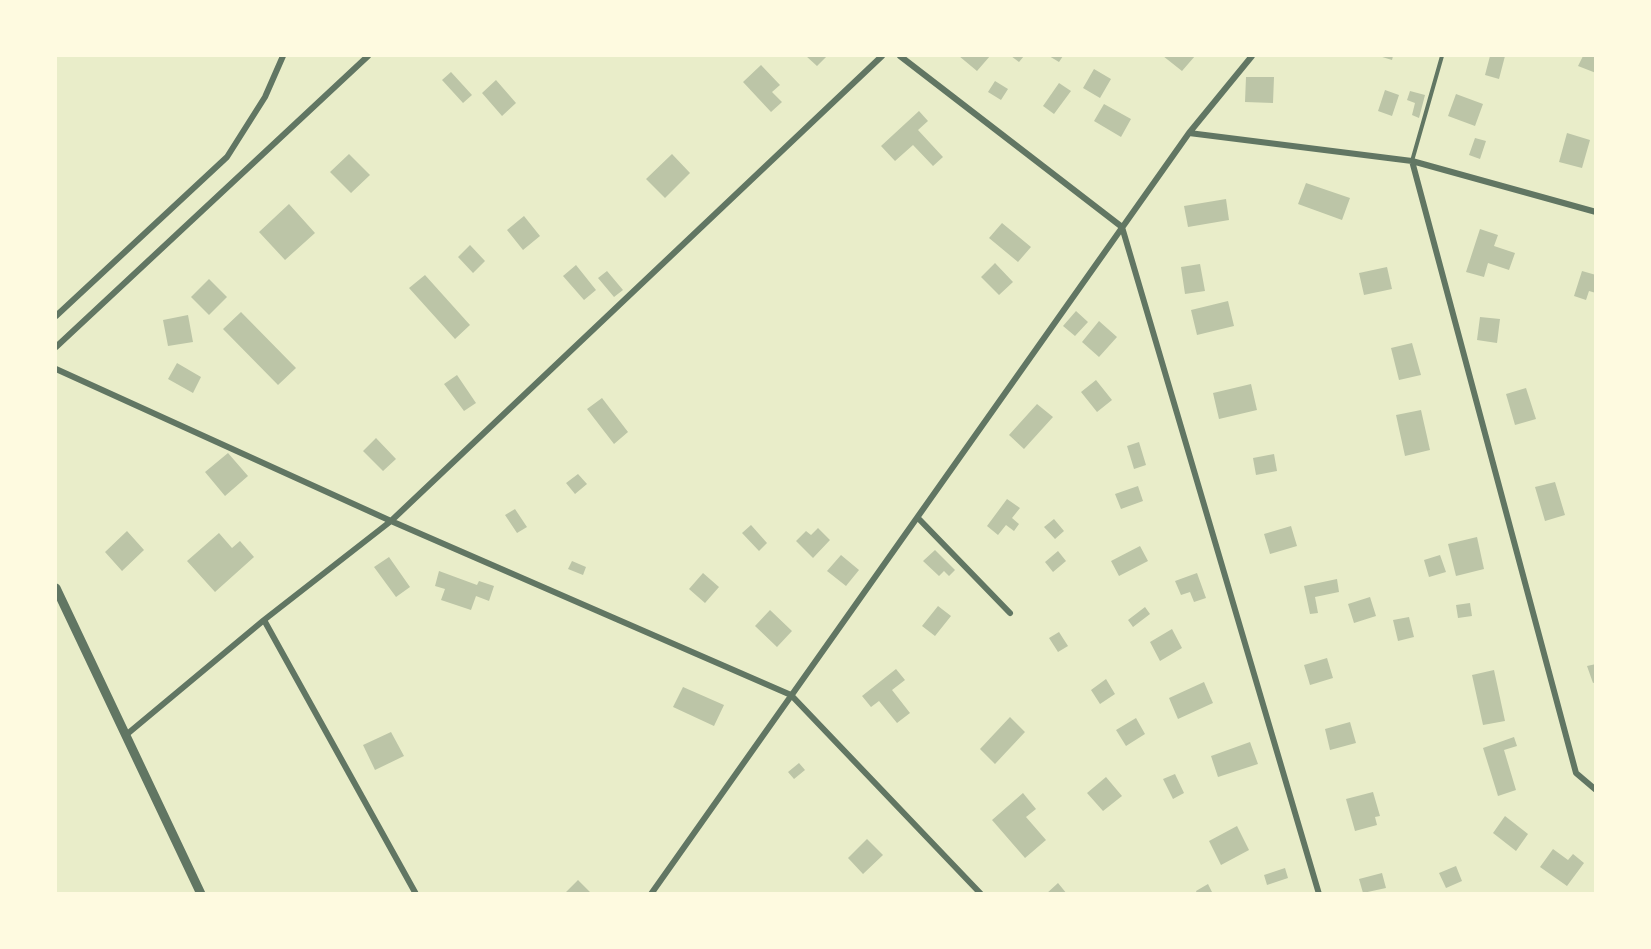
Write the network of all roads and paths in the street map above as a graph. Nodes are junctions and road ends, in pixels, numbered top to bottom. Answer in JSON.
{"nodes":[{"id":1,"x":283,"y":56,"type":"edge"},
{"id":2,"x":368,"y":56,"type":"edge"},
{"id":3,"x":882,"y":56,"type":"edge"},
{"id":4,"x":900,"y":56,"type":"edge"},
{"id":5,"x":1252,"y":56,"type":"edge"},
{"id":6,"x":1442,"y":56,"type":"edge"},
{"id":7,"x":1189,"y":133,"type":"junction"},
{"id":8,"x":1412,"y":161,"type":"junction"},
{"id":9,"x":1596,"y":212,"type":"edge"},
{"id":10,"x":1122,"y":227,"type":"junction"},
{"id":11,"x":56,"y":316,"type":"edge"},
{"id":12,"x":56,"y":347,"type":"edge"},
{"id":13,"x":56,"y":369,"type":"edge"},
{"id":14,"x":918,"y":518,"type":"junction"},
{"id":15,"x":391,"y":520,"type":"junction"},
{"id":16,"x":56,"y":588,"type":"edge"},
{"id":17,"x":1010,"y":613,"type":"dead end"},
{"id":18,"x":264,"y":620,"type":"junction"},
{"id":19,"x":791,"y":695,"type":"junction"},
{"id":20,"x":126,"y":735,"type":"junction"},
{"id":21,"x":1596,"y":790,"type":"edge"},
{"id":22,"x":201,"y":894,"type":"edge"},
{"id":23,"x":416,"y":894,"type":"edge"},
{"id":24,"x":651,"y":894,"type":"edge"},
{"id":25,"x":981,"y":894,"type":"edge"},
{"id":26,"x":1319,"y":894,"type":"edge"}],
"edges":[{"from":1,"to":11,"type":"street"},
{"from":2,"to":12,"type":"street"},
{"from":3,"to":15,"type":"street"},
{"from":4,"to":10,"type":"street"},
{"from":5,"to":7,"type":"street"},
{"from":6,"to":8,"type":"lane"},
{"from":7,"to":8,"type":"street"},
{"from":7,"to":10,"type":"street"},
{"from":8,"to":9,"type":"street"},
{"from":8,"to":21,"type":"street"},
{"from":10,"to":14,"type":"street"},
{"from":10,"to":26,"type":"street"},
{"from":13,"to":15,"type":"street"},
{"from":14,"to":17,"type":"street"},
{"from":14,"to":19,"type":"street"},
{"from":15,"to":18,"type":"street"},
{"from":15,"to":19,"type":"street"},
{"from":16,"to":20,"type":"street"},
{"from":18,"to":20,"type":"street"},
{"from":18,"to":23,"type":"street"},
{"from":19,"to":24,"type":"street"},
{"from":19,"to":25,"type":"street"},
{"from":20,"to":22,"type":"street"}]}
